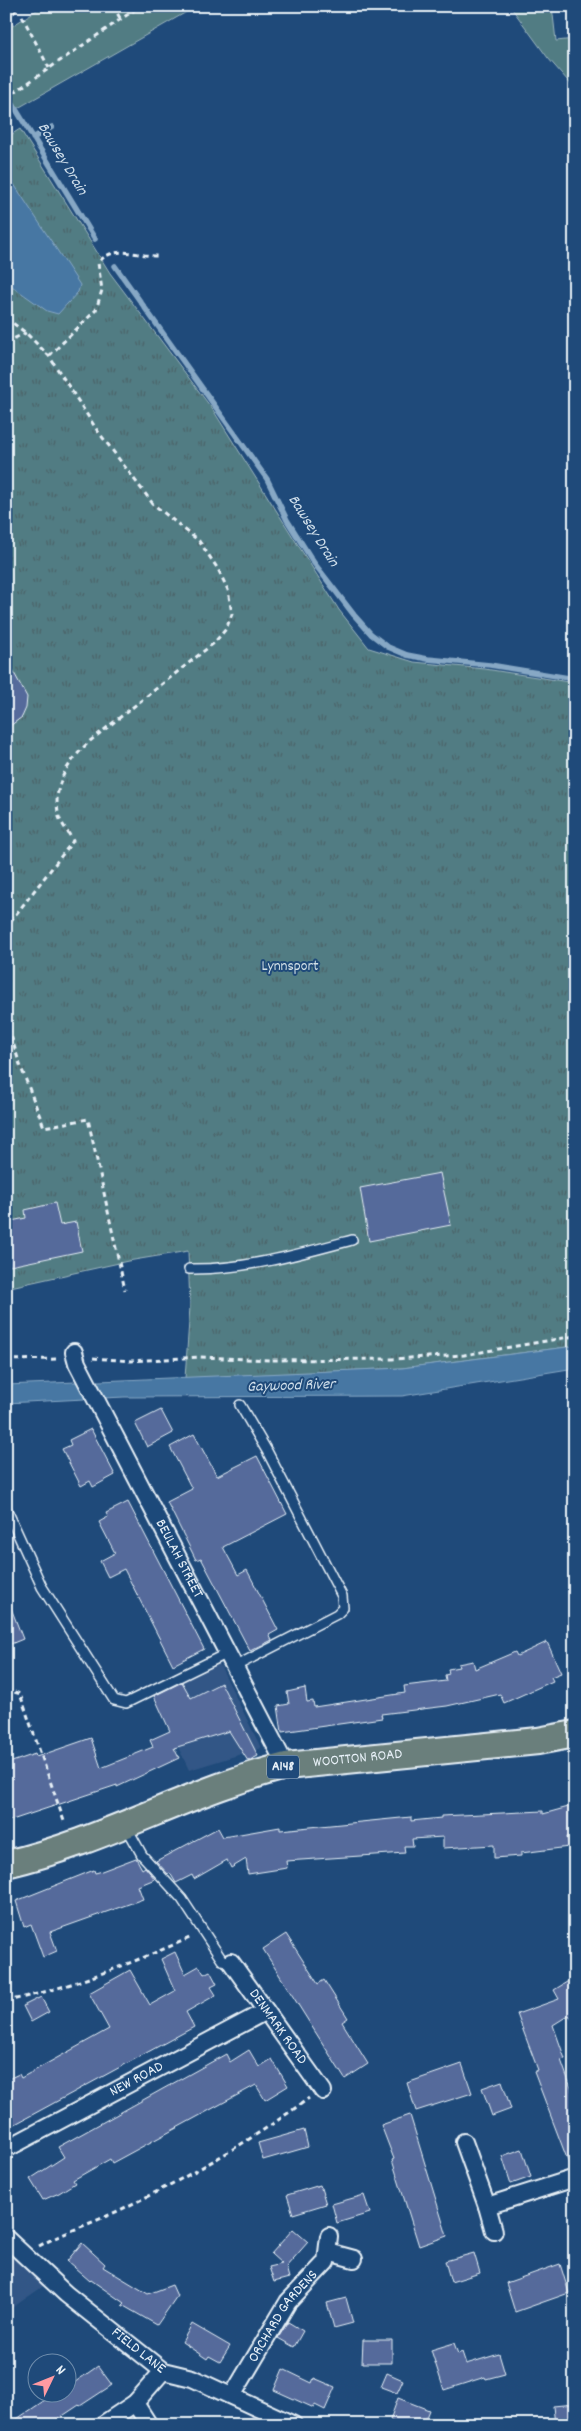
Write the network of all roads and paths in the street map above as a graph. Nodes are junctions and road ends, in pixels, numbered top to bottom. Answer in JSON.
{"nodes":[{"id":1,"x":113,"y":6,"type":"edge"},
{"id":2,"x":140,"y":6,"type":"edge"},
{"id":3,"x":12,"y":9,"type":"edge"},
{"id":4,"x":120,"y":18,"type":"junction"},
{"id":5,"x":49,"y":68,"type":"junction"},
{"id":6,"x":6,"y":98,"type":"edge"},
{"id":7,"x":157,"y":256,"type":"dead end"},
{"id":8,"x":6,"y":318,"type":"edge"},
{"id":9,"x":26,"y":333,"type":"junction"},
{"id":10,"x":6,"y":342,"type":"edge"},
{"id":11,"x":49,"y":356,"type":"junction"},
{"id":12,"x":6,"y":927,"type":"edge"},
{"id":13,"x":6,"y":1019,"type":"edge"},
{"id":14,"x":352,"y":1240,"type":"dead end"},
{"id":15,"x":190,"y":1269,"type":"dead end"},
{"id":16,"x":125,"y":1290,"type":"dead end"},
{"id":17,"x":575,"y":1336,"type":"edge"},
{"id":18,"x":76,"y":1358,"type":"dead end"},
{"id":19,"x":181,"y":1359,"type":"dead end"},
{"id":20,"x":240,"y":1405,"type":"dead end"},
{"id":21,"x":6,"y":1508,"type":"edge"},
{"id":22,"x":231,"y":1660,"type":"junction"},
{"id":23,"x":6,"y":1689,"type":"edge"},
{"id":24,"x":575,"y":1734,"type":"edge"},
{"id":25,"x":286,"y":1766,"type":"junction"},
{"id":26,"x":124,"y":1824,"type":"junction"},
{"id":27,"x":71,"y":1844,"type":"junction"},
{"id":28,"x":6,"y":1864,"type":"edge"},
{"id":29,"x":204,"y":1932,"type":"junction"},
{"id":30,"x":231,"y":1962,"type":"joint"},
{"id":31,"x":6,"y":2001,"type":"edge"},
{"id":32,"x":266,"y":2011,"type":"junction"},
{"id":33,"x":322,"y":2090,"type":"joint"},
{"id":34,"x":464,"y":2142,"type":"dead end"},
{"id":35,"x":6,"y":2149,"type":"edge"},
{"id":36,"x":575,"y":2178,"type":"edge"},
{"id":37,"x":487,"y":2206,"type":"junction"},
{"id":38,"x":494,"y":2231,"type":"dead end"},
{"id":39,"x":6,"y":2238,"type":"edge"},
{"id":40,"x":26,"y":2254,"type":"junction"},
{"id":41,"x":354,"y":2259,"type":"dead end"},
{"id":42,"x":163,"y":2371,"type":"junction"},
{"id":43,"x":232,"y":2396,"type":"junction"},
{"id":44,"x":135,"y":2403,"type":"junction"},
{"id":45,"x":102,"y":2425,"type":"edge"},
{"id":46,"x":149,"y":2425,"type":"edge"},
{"id":47,"x":294,"y":2425,"type":"edge"}],
"edges":[{"from":1,"to":4,"type":"path"},
{"from":2,"to":4,"type":"path"},
{"from":3,"to":5,"type":"path"},
{"from":4,"to":5,"type":"path"},
{"from":5,"to":6,"type":"path"},
{"from":7,"to":11,"type":"path"},
{"from":8,"to":9,"type":"path"},
{"from":9,"to":10,"type":"path"},
{"from":9,"to":11,"type":"path"},
{"from":11,"to":12,"type":"path"},
{"from":13,"to":16,"type":"path"},
{"from":14,"to":15,"type":"lane"},
{"from":17,"to":19,"type":"path"},
{"from":18,"to":22,"type":"street","name":"BEULAH STREET"},
{"from":20,"to":22,"type":"lane"},
{"from":21,"to":22,"type":"lane"},
{"from":22,"to":25,"type":"street","name":"BEULAH STREET"},
{"from":23,"to":27,"type":"path"},
{"from":24,"to":25,"type":"main road","name":"WOOTTON ROAD","number":"A148"},
{"from":25,"to":26,"type":"main road","name":"WOOTTON ROAD","number":"A148"},
{"from":26,"to":27,"type":"main road","name":"WOOTTON ROAD","number":"A148"},
{"from":26,"to":29,"type":"lane"},
{"from":27,"to":28,"type":"main road","name":"WOOTTON ROAD","number":"A148"},
{"from":29,"to":30,"type":"lane"},
{"from":29,"to":31,"type":"path"},
{"from":30,"to":32,"type":"street","name":"DENMARK ROAD"},
{"from":32,"to":33,"type":"street","name":"DENMARK ROAD"},
{"from":32,"to":35,"type":"street","name":"NEW ROAD"},
{"from":33,"to":40,"type":"path"},
{"from":34,"to":37,"type":"street"},
{"from":36,"to":37,"type":"street"},
{"from":37,"to":38,"type":"street"},
{"from":39,"to":40,"type":"street","name":"FIELD LANE"},
{"from":40,"to":42,"type":"street","name":"FIELD LANE"},
{"from":41,"to":43,"type":"street","name":"ORCHARD GARDENS"},
{"from":42,"to":43,"type":"street","name":"FIELD LANE"},
{"from":42,"to":44,"type":"street"},
{"from":43,"to":47,"type":"street","name":"FIELD LANE"},
{"from":44,"to":45,"type":"street"},
{"from":44,"to":46,"type":"street"}]}
